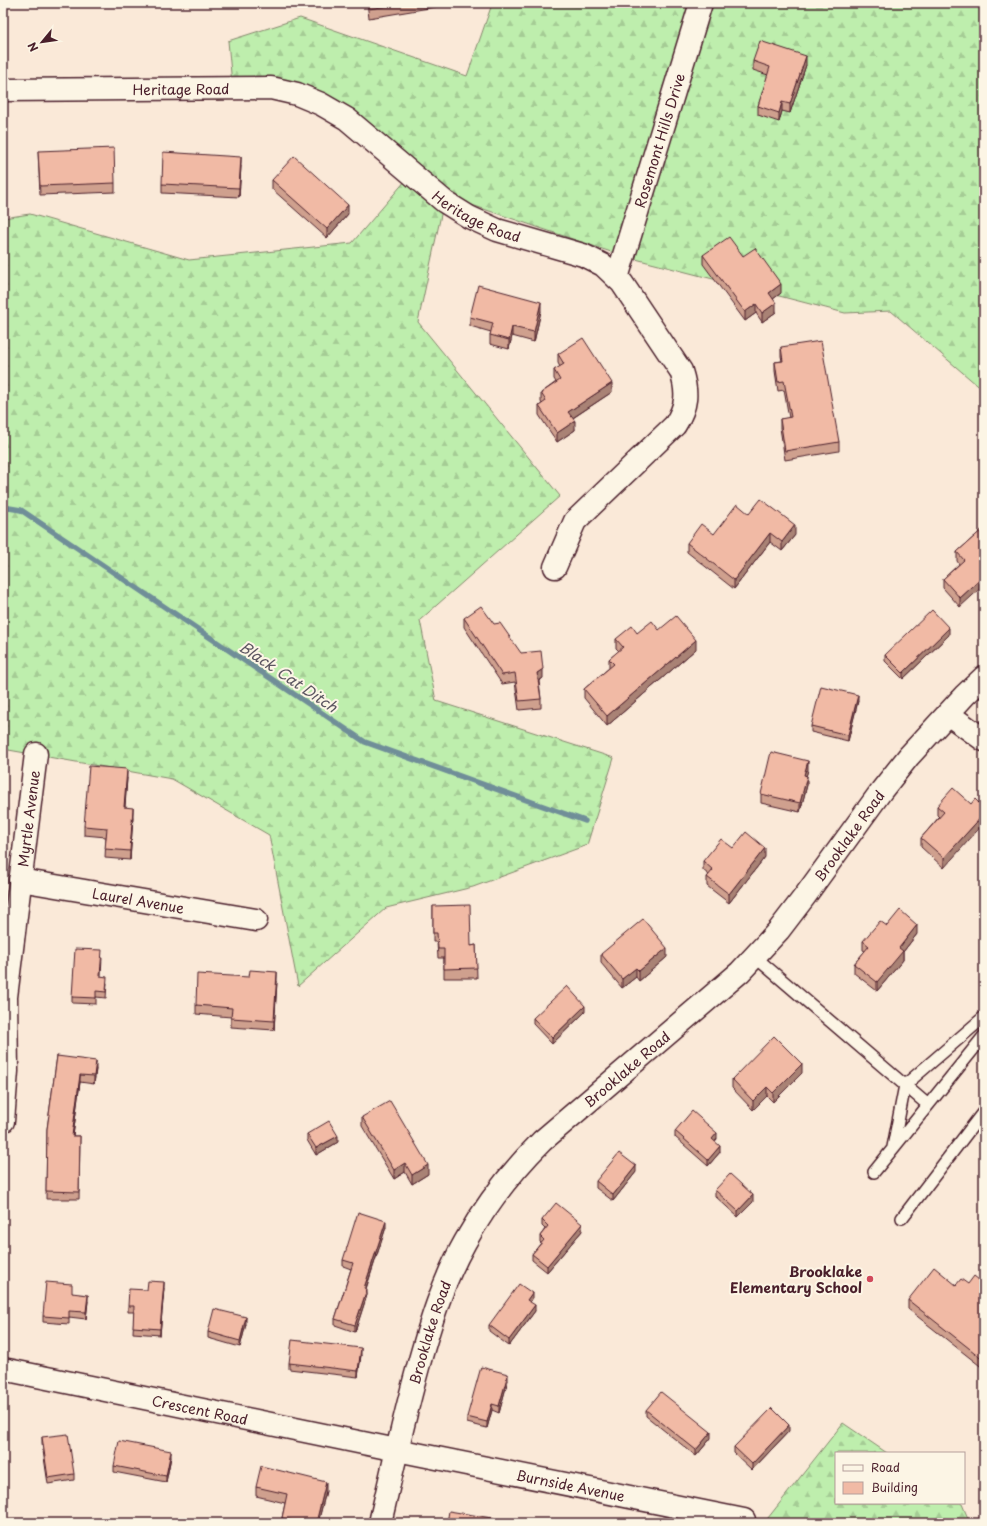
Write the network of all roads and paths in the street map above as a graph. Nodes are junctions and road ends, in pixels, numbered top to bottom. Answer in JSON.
{"nodes":[{"id":1,"x":701,"y":3,"type":"edge"},
{"id":2,"x":3,"y":90,"type":"edge"},
{"id":3,"x":617,"y":278,"type":"junction"},
{"id":4,"x":555,"y":567,"type":"dead end"},
{"id":5,"x":984,"y":677,"type":"edge"},
{"id":6,"x":948,"y":714,"type":"junction"},
{"id":7,"x":984,"y":740,"type":"edge"},
{"id":8,"x":36,"y":754,"type":"dead end"},
{"id":9,"x":20,"y":880,"type":"junction"},
{"id":10,"x":256,"y":920,"type":"dead end"},
{"id":11,"x":754,"y":956,"type":"junction"},
{"id":12,"x":984,"y":1017,"type":"edge"},
{"id":13,"x":984,"y":1036,"type":"edge"},
{"id":14,"x":905,"y":1085,"type":"junction"},
{"id":15,"x":928,"y":1105,"type":"junction"},
{"id":16,"x":984,"y":1111,"type":"edge"},
{"id":17,"x":3,"y":1121,"type":"edge"},
{"id":18,"x":892,"y":1149,"type":"junction"},
{"id":19,"x":874,"y":1172,"type":"dead end"},
{"id":20,"x":902,"y":1218,"type":"dead end"},
{"id":21,"x":3,"y":1368,"type":"edge"},
{"id":22,"x":397,"y":1450,"type":"junction"},
{"id":23,"x":744,"y":1520,"type":"dead end"},
{"id":24,"x":380,"y":1523,"type":"edge"}],
"edges":[{"from":1,"to":3,"type":"street","name":"Rosemont Hills Drive"},
{"from":2,"to":3,"type":"street","name":"Heritage Road"},
{"from":3,"to":4,"type":"street","name":"Heritage Road"},
{"from":5,"to":6,"type":"street","name":"Brooklake Road"},
{"from":6,"to":7,"type":"street"},
{"from":6,"to":11,"type":"street","name":"Brooklake Road"},
{"from":8,"to":9,"type":"street","name":"Myrtle Avenue"},
{"from":9,"to":10,"type":"street","name":"Laurel Avenue"},
{"from":9,"to":17,"type":"street","name":"Myrtle Avenue"},
{"from":11,"to":14,"type":"lane"},
{"from":11,"to":22,"type":"street","name":"Brooklake Road"},
{"from":12,"to":14,"type":"lane"},
{"from":13,"to":15,"type":"lane"},
{"from":14,"to":15,"type":"lane"},
{"from":14,"to":18,"type":"lane"},
{"from":15,"to":18,"type":"lane"},
{"from":16,"to":20,"type":"lane"},
{"from":18,"to":19,"type":"lane"},
{"from":21,"to":22,"type":"street","name":"Crescent Road"},
{"from":22,"to":23,"type":"street","name":"Burnside Avenue"},
{"from":22,"to":24,"type":"street","name":"Brooklake Road"}]}
